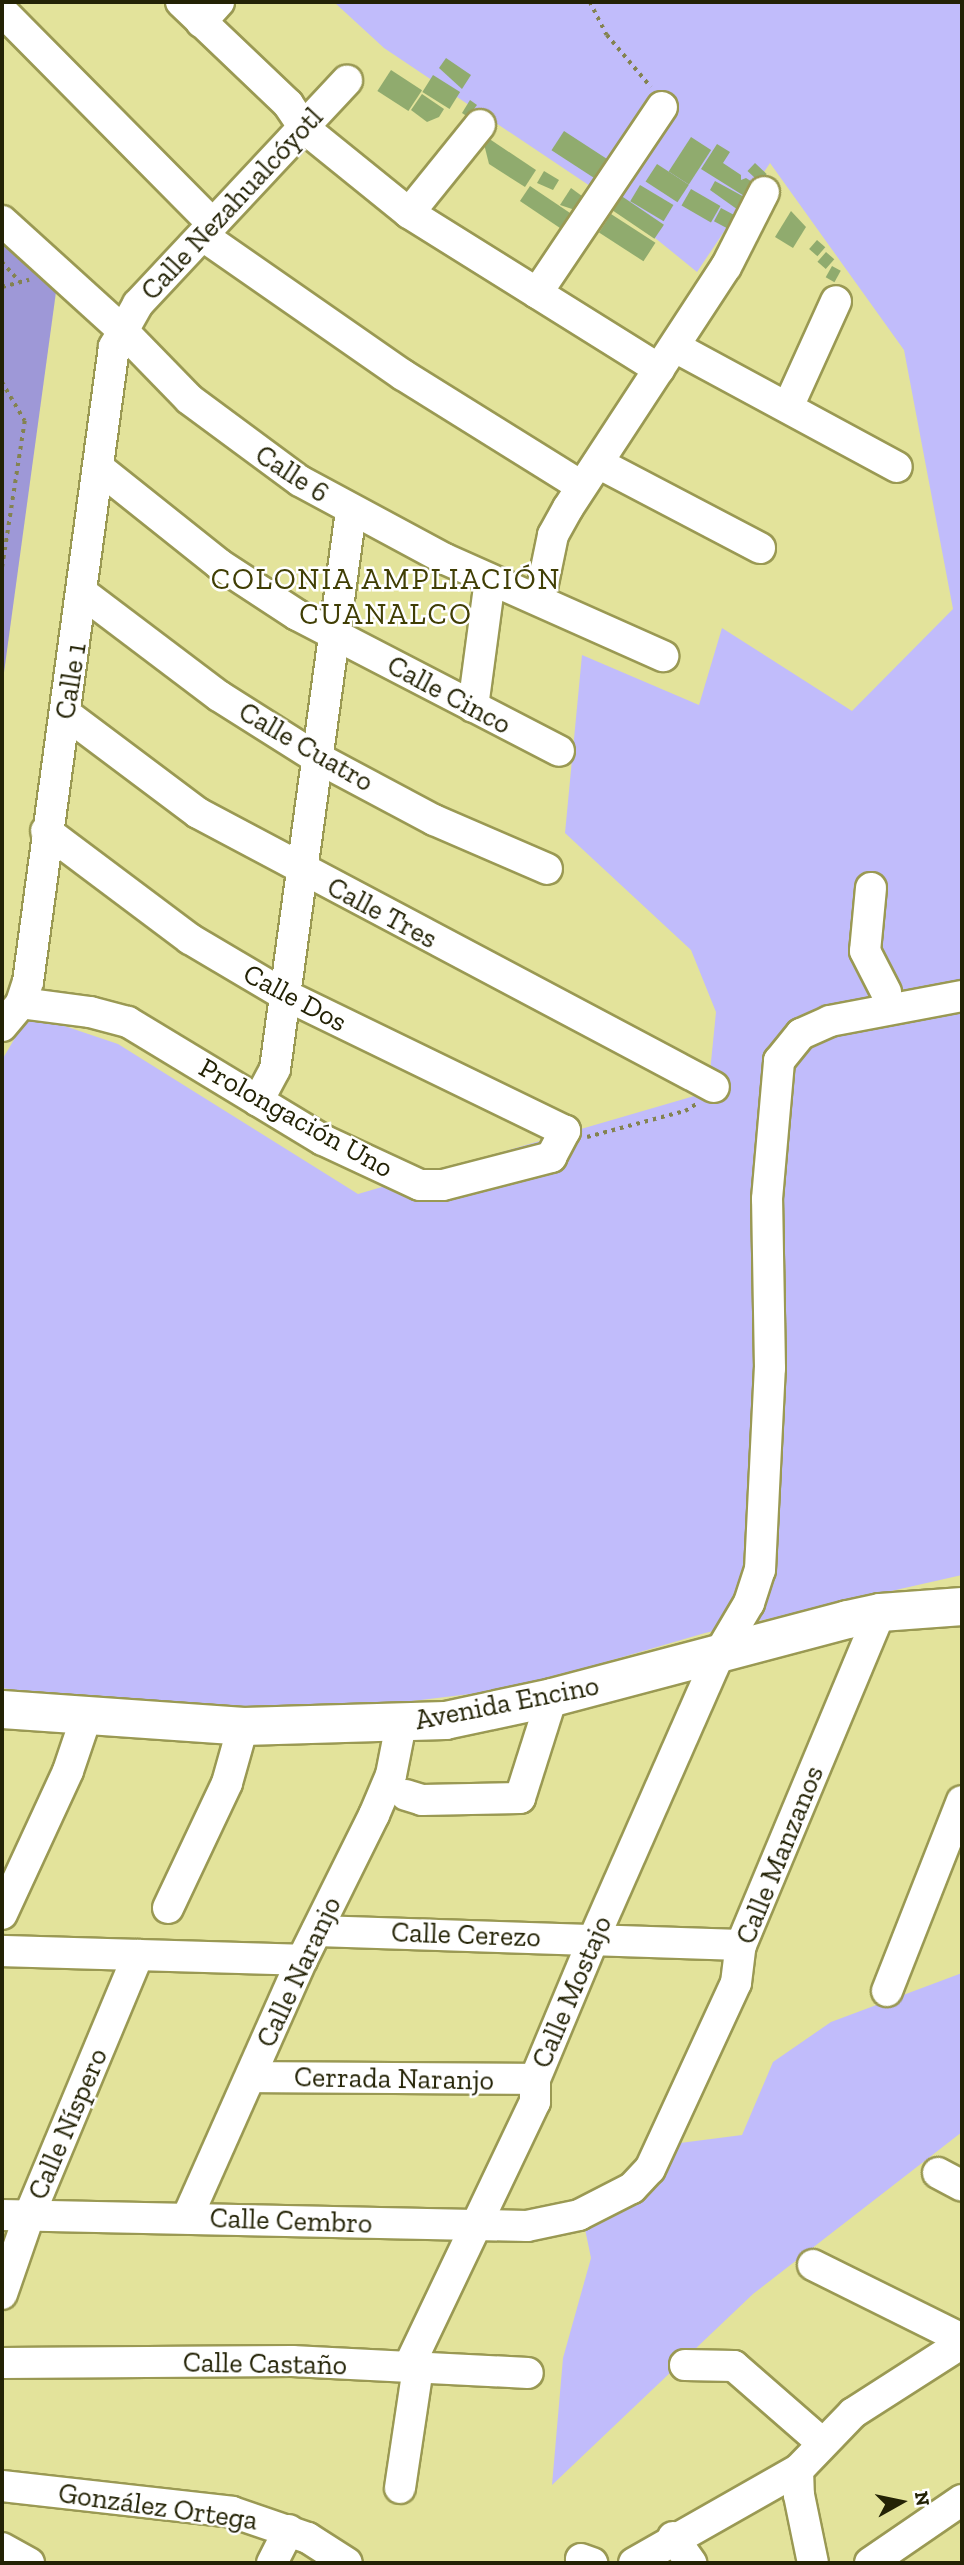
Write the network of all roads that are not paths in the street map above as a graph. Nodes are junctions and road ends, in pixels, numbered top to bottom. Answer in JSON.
{"nodes":[{"id":1,"x":200,"y":8,"type":"edge"},
{"id":2,"x":2,"y":11,"type":"edge"},
{"id":3,"x":347,"y":81,"type":"dead end"},
{"id":4,"x":662,"y":107,"type":"road end"},
{"id":5,"x":480,"y":125,"type":"dead end"},
{"id":6,"x":304,"y":128,"type":"junction"},
{"id":7,"x":764,"y":192,"type":"dead end"},
{"id":8,"x":410,"y":213,"type":"junction"},
{"id":9,"x":2,"y":221,"type":"edge"},
{"id":10,"x":208,"y":230,"type":"junction"},
{"id":11,"x":537,"y":293,"type":"junction"},
{"id":12,"x":836,"y":300,"type":"dead end"},
{"id":13,"x":122,"y":330,"type":"junction"},
{"id":14,"x":667,"y":358,"type":"junction"},
{"id":15,"x":788,"y":407,"type":"junction"},
{"id":16,"x":897,"y":467,"type":"dead end"},
{"id":17,"x":100,"y":469,"type":"junction"},
{"id":18,"x":589,"y":474,"type":"junction"},
{"id":19,"x":351,"y":511,"type":"junction"},
{"id":20,"x":760,"y":548,"type":"dead end"},
{"id":21,"x":490,"y":580,"type":"junction"},
{"id":22,"x":84,"y":594,"type":"junction"},
{"id":23,"x":540,"y":598,"type":"junction"},
{"id":24,"x":334,"y":634,"type":"junction"},
{"id":25,"x":663,"y":656,"type":"dead end"},
{"id":26,"x":473,"y":707,"type":"junction"},
{"id":27,"x":66,"y":714,"type":"junction"},
{"id":28,"x":559,"y":751,"type":"dead end"},
{"id":29,"x":314,"y":756,"type":"junction"},
{"id":30,"x":46,"y":831,"type":"junction"},
{"id":31,"x":547,"y":869,"type":"dead end"},
{"id":32,"x":302,"y":871,"type":"junction"},
{"id":33,"x":871,"y":888,"type":"dead end"},
{"id":34,"x":962,"y":975,"type":"edge"},
{"id":35,"x":282,"y":994,"type":"junction"},
{"id":36,"x":962,"y":996,"type":"edge"},
{"id":37,"x":877,"y":1002,"type":"junction"},
{"id":38,"x":21,"y":1003,"type":"junction"},
{"id":39,"x":2,"y":1026,"type":"edge"},
{"id":40,"x":714,"y":1087,"type":"road end"},
{"id":41,"x":258,"y":1101,"type":"junction"},
{"id":42,"x":565,"y":1131,"type":"joint"},
{"id":43,"x":962,"y":1606,"type":"edge"},
{"id":44,"x":880,"y":1612,"type":"junction"},
{"id":45,"x":720,"y":1652,"type":"junction"},
{"id":46,"x":552,"y":1697,"type":"junction"},
{"id":47,"x":2,"y":1709,"type":"edge"},
{"id":48,"x":86,"y":1715,"type":"junction"},
{"id":49,"x":401,"y":1724,"type":"junction"},
{"id":50,"x":243,"y":1726,"type":"junction"},
{"id":51,"x":406,"y":1795,"type":"dead end"},
{"id":52,"x":962,"y":1801,"type":"edge"},
{"id":53,"x":168,"y":1908,"type":"dead end"},
{"id":54,"x":2,"y":1914,"type":"edge"},
{"id":55,"x":317,"y":1931,"type":"junction"},
{"id":56,"x":594,"y":1938,"type":"junction"},
{"id":57,"x":741,"y":1945,"type":"junction"},
{"id":58,"x":2,"y":1951,"type":"edge"},
{"id":59,"x":138,"y":1955,"type":"junction"},
{"id":60,"x":302,"y":1960,"type":"junction"},
{"id":61,"x":887,"y":1991,"type":"dead end"},
{"id":62,"x":252,"y":2077,"type":"junction"},
{"id":63,"x":535,"y":2079,"type":"junction"},
{"id":64,"x":16,"y":2215,"type":"edge"},
{"id":65,"x":579,"y":2215,"type":"joint"},
{"id":66,"x":187,"y":2218,"type":"junction"},
{"id":67,"x":475,"y":2227,"type":"junction"},
{"id":68,"x":813,"y":2265,"type":"dead end"},
{"id":69,"x":2,"y":2294,"type":"edge"},
{"id":70,"x":962,"y":2341,"type":"edge"},
{"id":71,"x":2,"y":2363,"type":"edge"},
{"id":72,"x":685,"y":2365,"type":"dead end"},
{"id":73,"x":413,"y":2368,"type":"junction"},
{"id":74,"x":528,"y":2373,"type":"dead end"},
{"id":75,"x":821,"y":2442,"type":"junction"},
{"id":76,"x":798,"y":2470,"type":"junction"},
{"id":77,"x":2,"y":2486,"type":"edge"},
{"id":78,"x":400,"y":2488,"type":"dead end"},
{"id":79,"x":962,"y":2500,"type":"edge"},
{"id":80,"x":289,"y":2530,"type":"junction"},
{"id":81,"x":673,"y":2537,"type":"junction"},
{"id":82,"x":2,"y":2548,"type":"edge"},
{"id":83,"x":886,"y":2558,"type":"edge"},
{"id":84,"x":29,"y":2563,"type":"edge"},
{"id":85,"x":272,"y":2563,"type":"edge"},
{"id":86,"x":347,"y":2563,"type":"edge"},
{"id":87,"x":634,"y":2563,"type":"edge"},
{"id":88,"x":691,"y":2563,"type":"edge"},
{"id":89,"x":813,"y":2563,"type":"edge"}],
"edges":[{"from":1,"to":6,"type":"street"},
{"from":2,"to":10,"type":"street"},
{"from":3,"to":6,"type":"street","name":"Calle Nezahualcóyotl"},
{"from":4,"to":11,"type":"street"},
{"from":5,"to":8,"type":"street"},
{"from":6,"to":8,"type":"street"},
{"from":6,"to":10,"type":"street","name":"Calle Nezahualcóyotl"},
{"from":7,"to":14,"type":"street"},
{"from":8,"to":11,"type":"street"},
{"from":9,"to":13,"type":"street","name":"Calle 6"},
{"from":10,"to":13,"type":"street","name":"Calle Nezahualcóyotl"},
{"from":10,"to":18,"type":"street"},
{"from":11,"to":14,"type":"street"},
{"from":12,"to":15,"type":"street"},
{"from":13,"to":17,"type":"street","name":"Calle 1"},
{"from":13,"to":19,"type":"street","name":"Calle 6"},
{"from":14,"to":15,"type":"street"},
{"from":14,"to":18,"type":"street"},
{"from":15,"to":16,"type":"street"},
{"from":17,"to":22,"type":"street","name":"Calle 1"},
{"from":17,"to":24,"type":"street","name":"Calle Cinco"},
{"from":18,"to":20,"type":"street"},
{"from":18,"to":23,"type":"street"},
{"from":19,"to":21,"type":"street","name":"Calle 6"},
{"from":19,"to":24,"type":"street"},
{"from":21,"to":23,"type":"street","name":"Calle 6"},
{"from":21,"to":26,"type":"street"},
{"from":22,"to":27,"type":"street","name":"Calle 1"},
{"from":22,"to":29,"type":"street","name":"Calle Cuatro"},
{"from":23,"to":25,"type":"street","name":"Calle 6"},
{"from":24,"to":26,"type":"street","name":"Calle Cinco"},
{"from":24,"to":29,"type":"street"},
{"from":26,"to":28,"type":"street","name":"Calle Cinco"},
{"from":27,"to":30,"type":"street","name":"Calle 1"},
{"from":27,"to":32,"type":"street","name":"Calle Tres"},
{"from":29,"to":31,"type":"street","name":"Calle Cuatro"},
{"from":29,"to":32,"type":"street"},
{"from":30,"to":35,"type":"street","name":"Calle Dos"},
{"from":30,"to":38,"type":"street","name":"Calle 1"},
{"from":32,"to":35,"type":"street"},
{"from":32,"to":40,"type":"street","name":"Calle Tres"},
{"from":33,"to":37,"type":"street"},
{"from":34,"to":37,"type":"street"},
{"from":35,"to":41,"type":"street"},
{"from":35,"to":42,"type":"street","name":"Calle Dos"},
{"from":36,"to":37,"type":"street"},
{"from":37,"to":45,"type":"street","name":"Calle Mostajo"},
{"from":38,"to":39,"type":"street","name":"Calle 1"},
{"from":38,"to":41,"type":"street","name":"Prolongación Uno"},
{"from":41,"to":42,"type":"street","name":"Prolongación Uno"},
{"from":43,"to":44,"type":"main road","name":"Avenida Encino"},
{"from":44,"to":45,"type":"main road","name":"Avenida Encino"},
{"from":44,"to":57,"type":"street","name":"Calle Manzanos"},
{"from":45,"to":46,"type":"main road","name":"Avenida Encino"},
{"from":45,"to":56,"type":"street","name":"Calle Mostajo"},
{"from":46,"to":49,"type":"main road","name":"Avenida Encino"},
{"from":46,"to":51,"type":"street"},
{"from":47,"to":48,"type":"main road","name":"Avenida Encino"},
{"from":48,"to":50,"type":"main road","name":"Avenida Encino"},
{"from":48,"to":54,"type":"street"},
{"from":49,"to":50,"type":"main road","name":"Avenida Encino"},
{"from":49,"to":55,"type":"street","name":"Calle Naranjo"},
{"from":50,"to":53,"type":"street"},
{"from":52,"to":61,"type":"street"},
{"from":55,"to":56,"type":"street","name":"Calle Cerezo"},
{"from":55,"to":60,"type":"street","name":"Calle Naranjo"},
{"from":56,"to":57,"type":"street","name":"Calle Cerezo"},
{"from":56,"to":63,"type":"street","name":"Calle Mostajo"},
{"from":57,"to":65,"type":"street","name":"Calle Manzanos"},
{"from":58,"to":59,"type":"street"},
{"from":59,"to":60,"type":"street"},
{"from":59,"to":64,"type":"street","name":"Calle Níspero"},
{"from":60,"to":62,"type":"street","name":"Calle Naranjo"},
{"from":62,"to":63,"type":"street","name":"Cerrada Naranjo"},
{"from":62,"to":66,"type":"street","name":"Calle Naranjo"},
{"from":63,"to":67,"type":"street","name":"Calle Mostajo"},
{"from":64,"to":66,"type":"street","name":"Calle Cembro"},
{"from":64,"to":69,"type":"street","name":"Calle Níspero"},
{"from":65,"to":67,"type":"street","name":"Calle Cembro"},
{"from":66,"to":67,"type":"street","name":"Calle Cembro"},
{"from":67,"to":73,"type":"street","name":"Calle Mostajo"},
{"from":68,"to":70,"type":"street"},
{"from":70,"to":75,"type":"street"},
{"from":71,"to":73,"type":"street","name":"Calle Castaño"},
{"from":72,"to":75,"type":"street"},
{"from":73,"to":74,"type":"street","name":"Calle Castaño"},
{"from":73,"to":78,"type":"street","name":"Calle Mostajo"},
{"from":75,"to":76,"type":"street"},
{"from":76,"to":81,"type":"street"},
{"from":76,"to":89,"type":"street"},
{"from":77,"to":80,"type":"street","name":"González Ortega"},
{"from":79,"to":83,"type":"street"},
{"from":80,"to":85,"type":"street"},
{"from":80,"to":86,"type":"street","name":"González Ortega"},
{"from":81,"to":87,"type":"street"},
{"from":81,"to":88,"type":"street"},
{"from":82,"to":84,"type":"street"}]}
